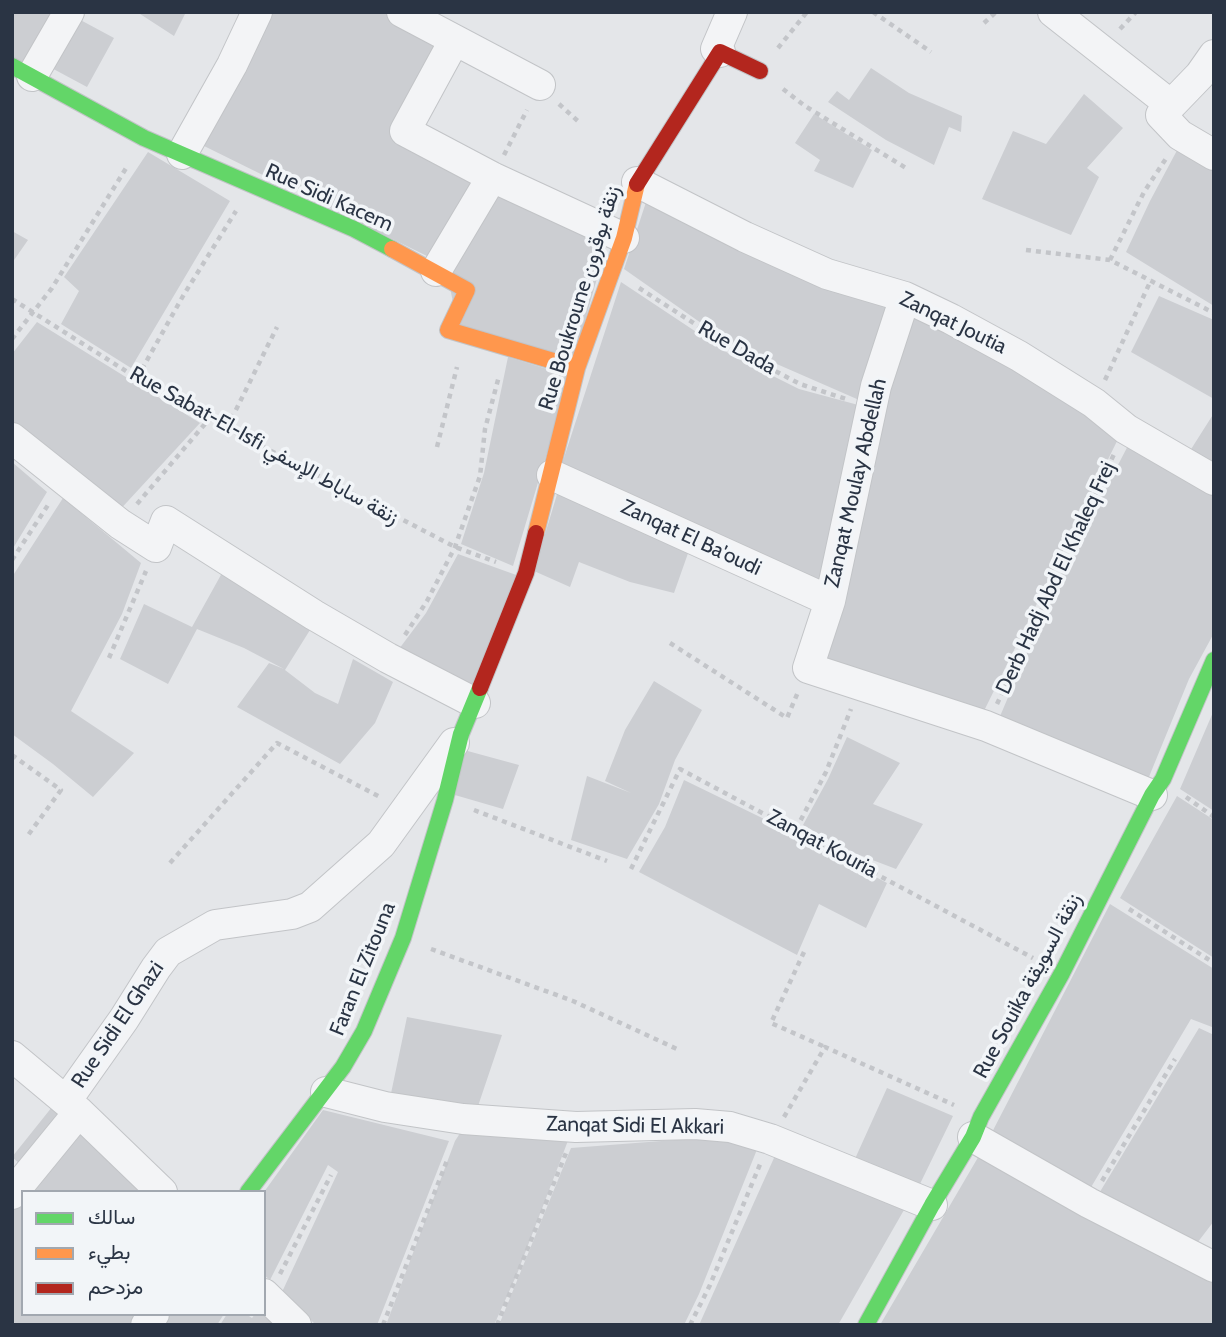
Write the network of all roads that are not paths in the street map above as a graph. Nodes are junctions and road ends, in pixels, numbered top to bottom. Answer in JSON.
{"nodes":[{"id":1,"x":69,"y":12,"type":"edge"},
{"id":2,"x":257,"y":12,"type":"edge"},
{"id":3,"x":402,"y":12,"type":"edge"},
{"id":4,"x":732,"y":12,"type":"edge"},
{"id":5,"x":1053,"y":12,"type":"edge"},
{"id":6,"x":454,"y":41,"type":"junction"},
{"id":7,"x":720,"y":52,"type":"junction"},
{"id":8,"x":1214,"y":55,"type":"edge"},
{"id":9,"x":22,"y":71,"type":"edge"},
{"id":10,"x":761,"y":71,"type":"road end"},
{"id":11,"x":540,"y":85,"type":"road end"},
{"id":12,"x":1171,"y":105,"type":"junction"},
{"id":13,"x":182,"y":154,"type":"junction"},
{"id":14,"x":1214,"y":155,"type":"edge"},
{"id":15,"x":492,"y":177,"type":"junction"},
{"id":16,"x":637,"y":182,"type":"junction"},
{"id":17,"x":624,"y":238,"type":"junction"},
{"id":18,"x":436,"y":271,"type":"junction"},
{"id":19,"x":905,"y":297,"type":"junction"},
{"id":20,"x":577,"y":368,"type":"junction"},
{"id":21,"x":12,"y":438,"type":"edge"},
{"id":22,"x":552,"y":475,"type":"junction"},
{"id":23,"x":1214,"y":480,"type":"edge"},
{"id":24,"x":830,"y":601,"type":"junction"},
{"id":25,"x":1214,"y":660,"type":"edge"},
{"id":26,"x":475,"y":703,"type":"junction"},
{"id":27,"x":461,"y":734,"type":"junction"},
{"id":28,"x":1153,"y":795,"type":"junction"},
{"id":29,"x":12,"y":1056,"type":"edge"},
{"id":30,"x":327,"y":1092,"type":"junction"},
{"id":31,"x":73,"y":1107,"type":"junction"},
{"id":32,"x":977,"y":1127,"type":"junction"},
{"id":33,"x":160,"y":1190,"type":"edge"},
{"id":34,"x":250,"y":1190,"type":"edge"},
{"id":35,"x":12,"y":1194,"type":"edge"},
{"id":36,"x":932,"y":1205,"type":"junction"},
{"id":37,"x":1214,"y":1267,"type":"edge"},
{"id":38,"x":266,"y":1296,"type":"edge"},
{"id":39,"x":296,"y":1325,"type":"edge"},
{"id":40,"x":866,"y":1325,"type":"edge"}],
"edges":[{"from":1,"to":9,"type":"street"},
{"from":2,"to":13,"type":"street"},
{"from":3,"to":6,"type":"street"},
{"from":4,"to":7,"type":"street"},
{"from":5,"to":12,"type":"street"},
{"from":6,"to":11,"type":"street"},
{"from":6,"to":15,"type":"street"},
{"from":7,"to":10,"type":"street"},
{"from":7,"to":16,"type":"street","name":"Rue Boukroune زنقة بوقرون"},
{"from":8,"to":12,"type":"street"},
{"from":9,"to":13,"type":"street","name":"Rue Sidi Kacem"},
{"from":12,"to":14,"type":"street"},
{"from":13,"to":18,"type":"street","name":"Rue Sidi Kacem"},
{"from":15,"to":17,"type":"street"},
{"from":15,"to":18,"type":"street"},
{"from":16,"to":17,"type":"street","name":"Rue Boukroune زنقة بوقرون"},
{"from":16,"to":19,"type":"street","name":"Zanqat Joutia"},
{"from":17,"to":20,"type":"street","name":"Rue Boukroune زنقة بوقرون"},
{"from":18,"to":20,"type":"street","name":"Rue Sidi Kacem"},
{"from":19,"to":23,"type":"street","name":"Zanqat Joutia"},
{"from":19,"to":24,"type":"street","name":"Zanqat Moulay Abdellah"},
{"from":20,"to":22,"type":"street","name":"Rue Boukroune زنقة بوقرون"},
{"from":21,"to":26,"type":"street"},
{"from":22,"to":24,"type":"street","name":"Zanqat El Ba'oudi"},
{"from":22,"to":26,"type":"street","name":"Rue Boukroune زنقة بوقرون"},
{"from":24,"to":28,"type":"street","name":"Zanqat Moulay Abdellah"},
{"from":25,"to":28,"type":"street","name":"Rue Souika زنقة السويقة"},
{"from":26,"to":27,"type":"street","name":"Rue Boukroune زنقة بوقرون"},
{"from":27,"to":30,"type":"street","name":"Faran El Zitouna"},
{"from":27,"to":31,"type":"street","name":"Rue Sidi El Ghazi"},
{"from":28,"to":32,"type":"street","name":"Rue Souika زنقة السويقة"},
{"from":29,"to":31,"type":"street"},
{"from":30,"to":34,"type":"street","name":"Faran El Zitouna"},
{"from":30,"to":36,"type":"street","name":"Zanqat Sidi El Akkari"},
{"from":31,"to":33,"type":"street"},
{"from":31,"to":35,"type":"street","name":"Rue Sidi El Ghazi"},
{"from":32,"to":36,"type":"street","name":"Rue Souika زنقة السويقة"},
{"from":32,"to":37,"type":"street"},
{"from":36,"to":40,"type":"street","name":"Rue Souika زنقة السويقة"},
{"from":38,"to":39,"type":"street"}]}
